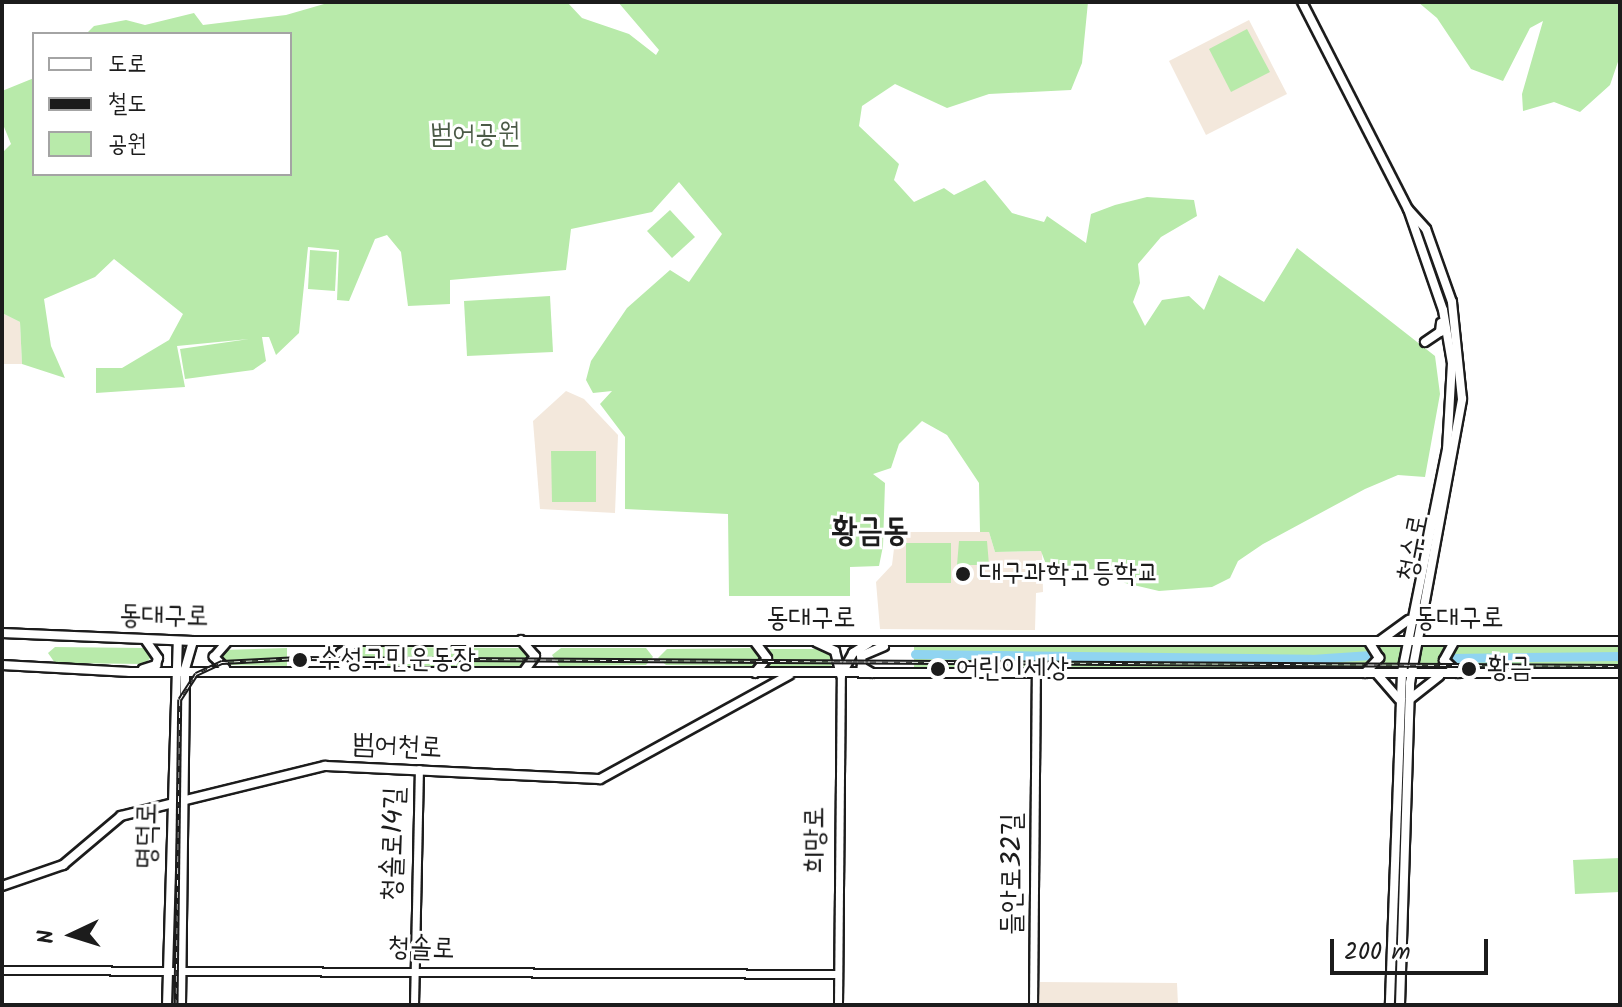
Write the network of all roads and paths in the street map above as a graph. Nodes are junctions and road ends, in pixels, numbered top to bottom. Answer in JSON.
{"nodes":[{"id":1,"x":1302,"y":2,"type":"edge"},
{"id":2,"x":1408,"y":209,"type":"junction"},
{"id":3,"x":1443,"y":310,"type":"junction"},
{"id":4,"x":1425,"y":342,"type":"dead end"},
{"id":5,"x":1413,"y":612,"type":"junction"},
{"id":6,"x":1421,"y":623,"type":"junction"},
{"id":7,"x":2,"y":633,"type":"edge"},
{"id":8,"x":365,"y":639,"type":"junction"},
{"id":9,"x":142,"y":640,"type":"junction"},
{"id":10,"x":231,"y":640,"type":"junction"},
{"id":11,"x":519,"y":640,"type":"junction"},
{"id":12,"x":157,"y":641,"type":"junction"},
{"id":13,"x":178,"y":641,"type":"junction"},
{"id":14,"x":193,"y":641,"type":"junction"},
{"id":15,"x":221,"y":641,"type":"junction"},
{"id":16,"x":747,"y":641,"type":"junction"},
{"id":17,"x":811,"y":641,"type":"junction"},
{"id":18,"x":904,"y":641,"type":"junction"},
{"id":19,"x":1362,"y":641,"type":"junction"},
{"id":20,"x":1378,"y":641,"type":"junction"},
{"id":21,"x":1406,"y":641,"type":"junction"},
{"id":22,"x":1459,"y":641,"type":"junction"},
{"id":23,"x":1620,"y":641,"type":"edge"},
{"id":24,"x":873,"y":642,"type":"junction"},
{"id":25,"x":1417,"y":642,"type":"junction"},
{"id":26,"x":1440,"y":642,"type":"junction"},
{"id":27,"x":189,"y":654,"type":"junction"},
{"id":28,"x":179,"y":663,"type":"junction"},
{"id":29,"x":2,"y":665,"type":"edge"},
{"id":30,"x":236,"y":671,"type":"junction"},
{"id":31,"x":135,"y":672,"type":"junction"},
{"id":32,"x":357,"y":672,"type":"junction"},
{"id":33,"x":519,"y":672,"type":"junction"},
{"id":34,"x":752,"y":673,"type":"junction"},
{"id":35,"x":1360,"y":673,"type":"junction"},
{"id":36,"x":1407,"y":673,"type":"junction"},
{"id":37,"x":1460,"y":673,"type":"junction"},
{"id":38,"x":1620,"y":673,"type":"edge"},
{"id":39,"x":791,"y":674,"type":"junction"},
{"id":40,"x":1036,"y":674,"type":"junction"},
{"id":41,"x":1377,"y":674,"type":"junction"},
{"id":42,"x":1447,"y":674,"type":"junction"},
{"id":43,"x":841,"y":675,"type":"junction"},
{"id":44,"x":882,"y":675,"type":"junction"},
{"id":45,"x":751,"y":695,"type":"junction"},
{"id":46,"x":1410,"y":700,"type":"junction"},
{"id":47,"x":1400,"y":703,"type":"junction"},
{"id":48,"x":419,"y":769,"type":"junction"},
{"id":49,"x":183,"y":803,"type":"junction"},
{"id":50,"x":171,"y":805,"type":"junction"},
{"id":51,"x":2,"y":886,"type":"edge"},
{"id":52,"x":2,"y":970,"type":"edge"},
{"id":53,"x":414,"y":970,"type":"junction"},
{"id":54,"x":167,"y":973,"type":"junction"},
{"id":55,"x":182,"y":973,"type":"junction"},
{"id":56,"x":838,"y":974,"type":"junction"},
{"id":57,"x":167,"y":1005,"type":"edge"},
{"id":58,"x":181,"y":1005,"type":"edge"},
{"id":59,"x":414,"y":1005,"type":"edge"},
{"id":60,"x":838,"y":1005,"type":"edge"},
{"id":61,"x":1033,"y":1005,"type":"edge"},
{"id":62,"x":1390,"y":1005,"type":"edge"},
{"id":63,"x":1400,"y":1005,"type":"edge"}],
"edges":[{"from":1,"to":2,"type":"main road","name":"청수로"},
{"from":2,"to":3,"type":"main road","name":"청수로"},
{"from":2,"to":6,"type":"main road","name":"청수로"},
{"from":3,"to":4,"type":"main road"},
{"from":3,"to":5,"type":"main road","name":"청수로"},
{"from":5,"to":20,"type":"main road"},
{"from":5,"to":21,"type":"main road","name":"청수로"},
{"from":6,"to":25,"type":"main road","name":"청수로"},
{"from":6,"to":26,"type":"main road"},
{"from":7,"to":9,"type":"main road","name":"동대구로"},
{"from":8,"to":10,"type":"main road","name":"동대구로"},
{"from":8,"to":11,"type":"main road","name":"동대구로"},
{"from":8,"to":32,"type":"main road"},
{"from":9,"to":12,"type":"main road","name":"동대구로"},
{"from":9,"to":31,"type":"main road"},
{"from":10,"to":15,"type":"main road","name":"동대구로"},
{"from":10,"to":30,"type":"main road"},
{"from":11,"to":16,"type":"main road","name":"동대구로"},
{"from":11,"to":33,"type":"main road"},
{"from":12,"to":13,"type":"main road","name":"동대구로"},
{"from":12,"to":28,"type":"main road"},
{"from":13,"to":14,"type":"main road","name":"동대구로"},
{"from":13,"to":28,"type":"main road"},
{"from":14,"to":15,"type":"main road","name":"동대구로"},
{"from":14,"to":27,"type":"main road"},
{"from":15,"to":27,"type":"main road"},
{"from":16,"to":17,"type":"main road","name":"동대구로"},
{"from":16,"to":34,"type":"main road"},
{"from":17,"to":24,"type":"main road","name":"동대구로"},
{"from":17,"to":43,"type":"main road"},
{"from":18,"to":19,"type":"main road","name":"동대구로"},
{"from":18,"to":24,"type":"main road","name":"동대구로"},
{"from":18,"to":44,"type":"main road"},
{"from":19,"to":20,"type":"main road","name":"동대구로"},
{"from":19,"to":35,"type":"main road"},
{"from":20,"to":21,"type":"main road","name":"동대구로"},
{"from":21,"to":25,"type":"main road","name":"동대구로"},
{"from":21,"to":36,"type":"main road","name":"청수로"},
{"from":22,"to":23,"type":"main road","name":"동대구로"},
{"from":22,"to":26,"type":"main road","name":"동대구로"},
{"from":22,"to":37,"type":"main road"},
{"from":24,"to":43,"type":"main road"},
{"from":25,"to":26,"type":"main road","name":"동대구로"},
{"from":25,"to":36,"type":"main road","name":"청수로"},
{"from":27,"to":28,"type":"main road"},
{"from":28,"to":30,"type":"main road","name":"동대구로"},
{"from":28,"to":31,"type":"main road","name":"동대구로"},
{"from":28,"to":49,"type":"main road","name":"명덕로"},
{"from":28,"to":50,"type":"main road","name":"명덕로"},
{"from":29,"to":31,"type":"main road","name":"동대구로"},
{"from":30,"to":32,"type":"main road","name":"동대구로"},
{"from":32,"to":33,"type":"main road","name":"동대구로"},
{"from":33,"to":34,"type":"main road","name":"동대구로"},
{"from":34,"to":39,"type":"main road","name":"동대구로"},
{"from":34,"to":45,"type":"main road"},
{"from":35,"to":40,"type":"main road","name":"동대구로"},
{"from":35,"to":41,"type":"main road","name":"동대구로"},
{"from":36,"to":41,"type":"main road","name":"동대구로"},
{"from":36,"to":42,"type":"main road","name":"동대구로"},
{"from":36,"to":46,"type":"main road","name":"청수로"},
{"from":36,"to":47,"type":"main road","name":"청수로"},
{"from":37,"to":38,"type":"main road","name":"동대구로"},
{"from":37,"to":42,"type":"main road","name":"동대구로"},
{"from":39,"to":43,"type":"main road","name":"동대구로"},
{"from":39,"to":45,"type":"main road","name":"범어천로"},
{"from":40,"to":44,"type":"main road","name":"동대구로"},
{"from":40,"to":61,"type":"street","name":"들안로32길"},
{"from":41,"to":47,"type":"main road"},
{"from":42,"to":46,"type":"main road"},
{"from":43,"to":44,"type":"main road","name":"동대구로"},
{"from":43,"to":56,"type":"street","name":"희망로"},
{"from":45,"to":48,"type":"main road","name":"범어천로"},
{"from":46,"to":63,"type":"main road","name":"청수로"},
{"from":47,"to":62,"type":"main road","name":"청수로"},
{"from":48,"to":49,"type":"main road","name":"범어천로"},
{"from":48,"to":53,"type":"street","name":"청솔로14길"},
{"from":49,"to":50,"type":"main road","name":"범어천로"},
{"from":49,"to":55,"type":"main road","name":"명덕로"},
{"from":50,"to":51,"type":"main road","name":"범어천로"},
{"from":50,"to":54,"type":"main road","name":"명덕로"},
{"from":52,"to":54,"type":"street","name":"청솔로"},
{"from":53,"to":55,"type":"street","name":"청솔로"},
{"from":53,"to":56,"type":"street","name":"청솔로"},
{"from":53,"to":59,"type":"street","name":"청솔로14길"},
{"from":54,"to":55,"type":"street","name":"청솔로"},
{"from":54,"to":57,"type":"main road","name":"명덕로"},
{"from":55,"to":58,"type":"main road","name":"명덕로"},
{"from":56,"to":60,"type":"street","name":"희망로"}]}
